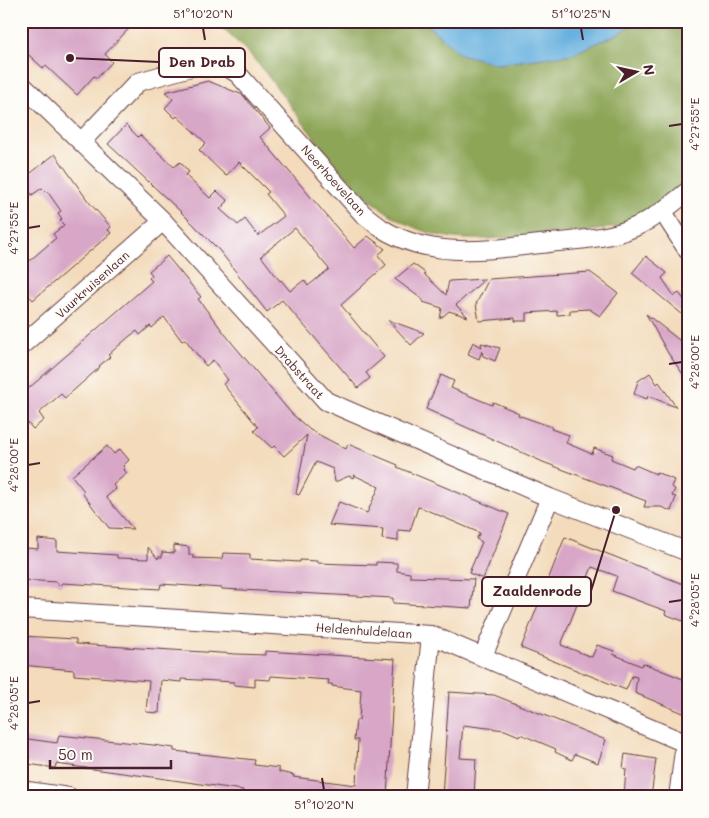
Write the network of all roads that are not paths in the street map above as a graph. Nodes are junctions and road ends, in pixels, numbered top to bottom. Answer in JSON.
{"nodes":[{"id":1,"x":21,"y":84,"type":"edge"},
{"id":2,"x":81,"y":142,"type":"junction"},
{"id":3,"x":688,"y":191,"type":"edge"},
{"id":4,"x":663,"y":212,"type":"junction"},
{"id":5,"x":163,"y":221,"type":"junction"},
{"id":6,"x":688,"y":251,"type":"edge"},
{"id":7,"x":21,"y":346,"type":"edge"},
{"id":8,"x":550,"y":498,"type":"junction"},
{"id":9,"x":688,"y":552,"type":"edge"},
{"id":10,"x":21,"y":609,"type":"edge"},
{"id":11,"x":430,"y":635,"type":"junction"},
{"id":12,"x":483,"y":656,"type":"junction"},
{"id":13,"x":21,"y":790,"type":"edge"},
{"id":14,"x":69,"y":797,"type":"edge"},
{"id":15,"x":415,"y":797,"type":"edge"},
{"id":16,"x":678,"y":797,"type":"edge"}],
"edges":[{"from":1,"to":2,"type":"street","name":"Drabstraat"},
{"from":2,"to":4,"type":"street","name":"Neerhoevelaan"},
{"from":2,"to":5,"type":"street","name":"Drabstraat"},
{"from":3,"to":4,"type":"street","name":"Neerhoevelaan"},
{"from":4,"to":6,"type":"street"},
{"from":5,"to":7,"type":"street","name":"Vuurkruisenlaan"},
{"from":5,"to":8,"type":"street","name":"Drabstraat"},
{"from":8,"to":9,"type":"street","name":"Drabstraat"},
{"from":8,"to":12,"type":"street"},
{"from":10,"to":11,"type":"street","name":"Heldenhuldelaan"},
{"from":11,"to":12,"type":"street","name":"Heldenhuldelaan"},
{"from":11,"to":15,"type":"street"},
{"from":12,"to":16,"type":"street","name":"Heldenhuldelaan"},
{"from":13,"to":14,"type":"street"}]}
